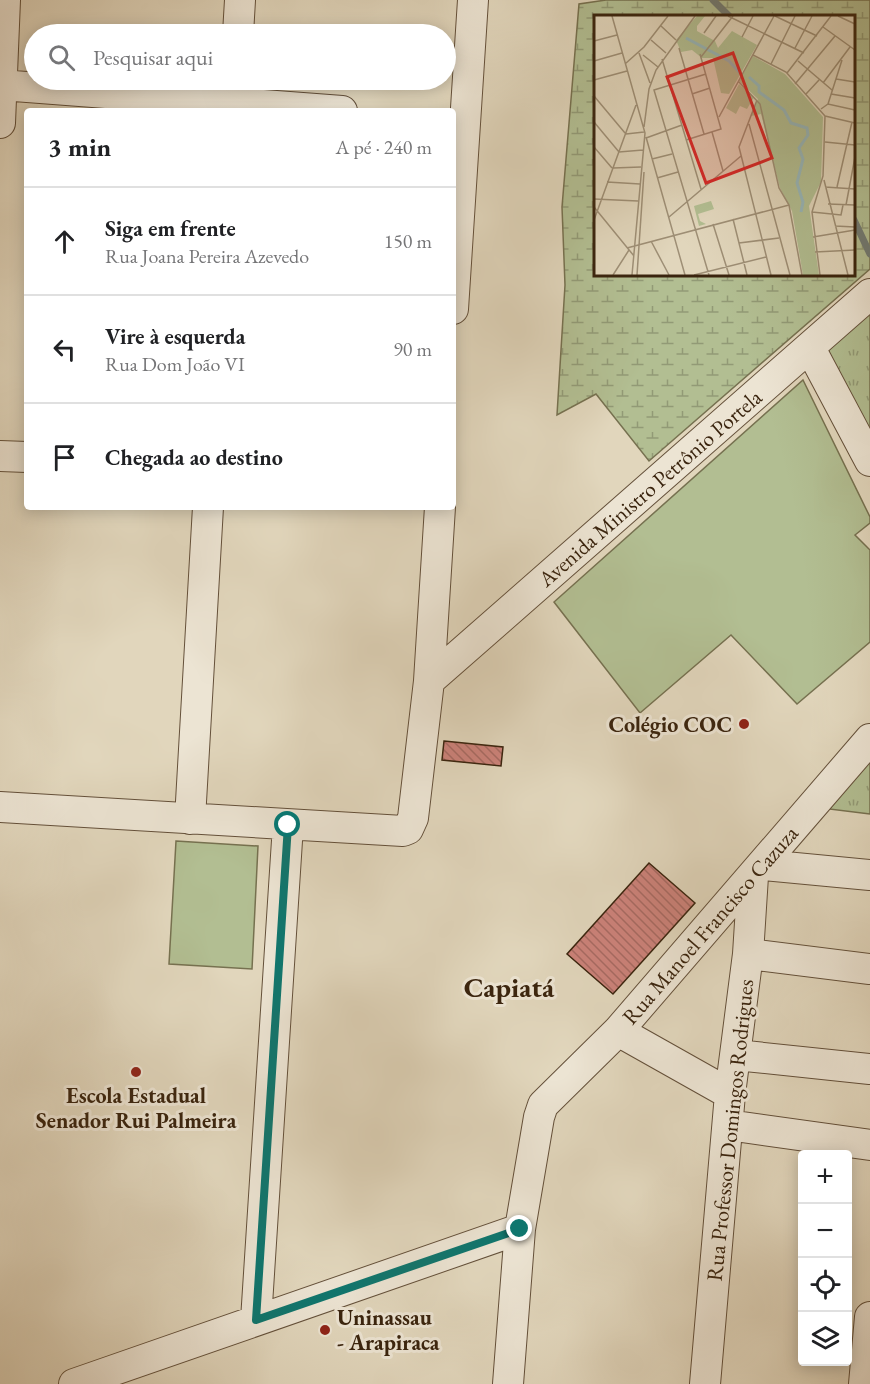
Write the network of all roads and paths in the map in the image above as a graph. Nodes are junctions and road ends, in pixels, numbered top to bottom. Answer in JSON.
{"nodes":[{"id":1,"x":5,"y":0,"type":"edge"},
{"id":2,"x":240,"y":0,"type":"edge"},
{"id":3,"x":473,"y":0,"type":"edge"},
{"id":4,"x":239,"y":24,"type":"edge"},
{"id":5,"x":1,"y":85,"type":"edge"},
{"id":6,"x":24,"y":86,"type":"edge"},
{"id":7,"x":98,"y":90,"type":"edge"},
{"id":8,"x":234,"y":97,"type":"edge"},
{"id":9,"x":319,"y":108,"type":"edge"},
{"id":10,"x":459,"y":121,"type":"edge"},
{"id":11,"x":0,"y":123,"type":"edge"},
{"id":12,"x":456,"y":215,"type":"edge"},
{"id":13,"x":870,"y":294,"type":"edge"},
{"id":14,"x":810,"y":348,"type":"junction"},
{"id":15,"x":0,"y":456,"type":"edge"},
{"id":16,"x":24,"y":458,"type":"edge"},
{"id":17,"x":870,"y":461,"type":"edge"},
{"id":18,"x":208,"y":510,"type":"edge"},
{"id":19,"x":440,"y":510,"type":"edge"},
{"id":20,"x":429,"y":681,"type":"junction"},
{"id":21,"x":870,"y":739,"type":"edge"},
{"id":22,"x":0,"y":807,"type":"edge"},
{"id":23,"x":190,"y":819,"type":"junction"},
{"id":24,"x":288,"y":825,"type":"junction"},
{"id":25,"x":759,"y":871,"type":"junction"},
{"id":26,"x":870,"y":875,"type":"edge"},
{"id":27,"x":747,"y":954,"type":"junction"},
{"id":28,"x":870,"y":969,"type":"edge"},
{"id":29,"x":618,"y":1031,"type":"junction"},
{"id":30,"x":736,"y":1054,"type":"junction"},
{"id":31,"x":870,"y":1069,"type":"edge"},
{"id":32,"x":730,"y":1094,"type":"junction"},
{"id":33,"x":728,"y":1125,"type":"junction"},
{"id":34,"x":870,"y":1145,"type":"edge"},
{"id":35,"x":520,"y":1229,"type":"junction"},
{"id":36,"x":870,"y":1317,"type":"edge"},
{"id":37,"x":256,"y":1320,"type":"junction"},
{"id":38,"x":75,"y":1384,"type":"edge"},
{"id":39,"x":508,"y":1384,"type":"edge"},
{"id":40,"x":705,"y":1384,"type":"edge"},
{"id":41,"x":864,"y":1384,"type":"edge"}],
"edges":[{"from":1,"to":5,"type":"street"},
{"from":2,"to":4,"type":"street"},
{"from":3,"to":10,"type":"street"},
{"from":5,"to":6,"type":"street"},
{"from":5,"to":11,"type":"street"},
{"from":7,"to":8,"type":"street"},
{"from":8,"to":9,"type":"street"},
{"from":10,"to":12,"type":"street"},
{"from":13,"to":14,"type":"street","name":"Avenida Ministro Petrônio Portela"},
{"from":14,"to":17,"type":"street"},
{"from":14,"to":20,"type":"street","name":"Avenida Ministro Petrônio Portela"},
{"from":15,"to":16,"type":"street"},
{"from":18,"to":23,"type":"street"},
{"from":19,"to":20,"type":"street"},
{"from":20,"to":24,"type":"street"},
{"from":21,"to":25,"type":"street","name":"Rua Manoel Francisco Cazuza"},
{"from":22,"to":23,"type":"street"},
{"from":23,"to":24,"type":"street"},
{"from":24,"to":37,"type":"street"},
{"from":25,"to":26,"type":"street"},
{"from":25,"to":27,"type":"street","name":"Rua Professor Domingos Rodrigues"},
{"from":25,"to":29,"type":"street","name":"Rua Manoel Francisco Cazuza"},
{"from":27,"to":28,"type":"street"},
{"from":27,"to":30,"type":"street","name":"Rua Professor Domingos Rodrigues"},
{"from":29,"to":32,"type":"street"},
{"from":29,"to":35,"type":"street","name":"Rua Manoel Francisco Cazuza"},
{"from":30,"to":31,"type":"street"},
{"from":30,"to":32,"type":"street","name":"Rua Professor Domingos Rodrigues"},
{"from":32,"to":33,"type":"street","name":"Rua Professor Domingos Rodrigues"},
{"from":33,"to":34,"type":"street"},
{"from":33,"to":40,"type":"street","name":"Rua Professor Domingos Rodrigues"},
{"from":35,"to":37,"type":"street"},
{"from":35,"to":39,"type":"street"},
{"from":36,"to":41,"type":"street"},
{"from":37,"to":38,"type":"street"}]}
